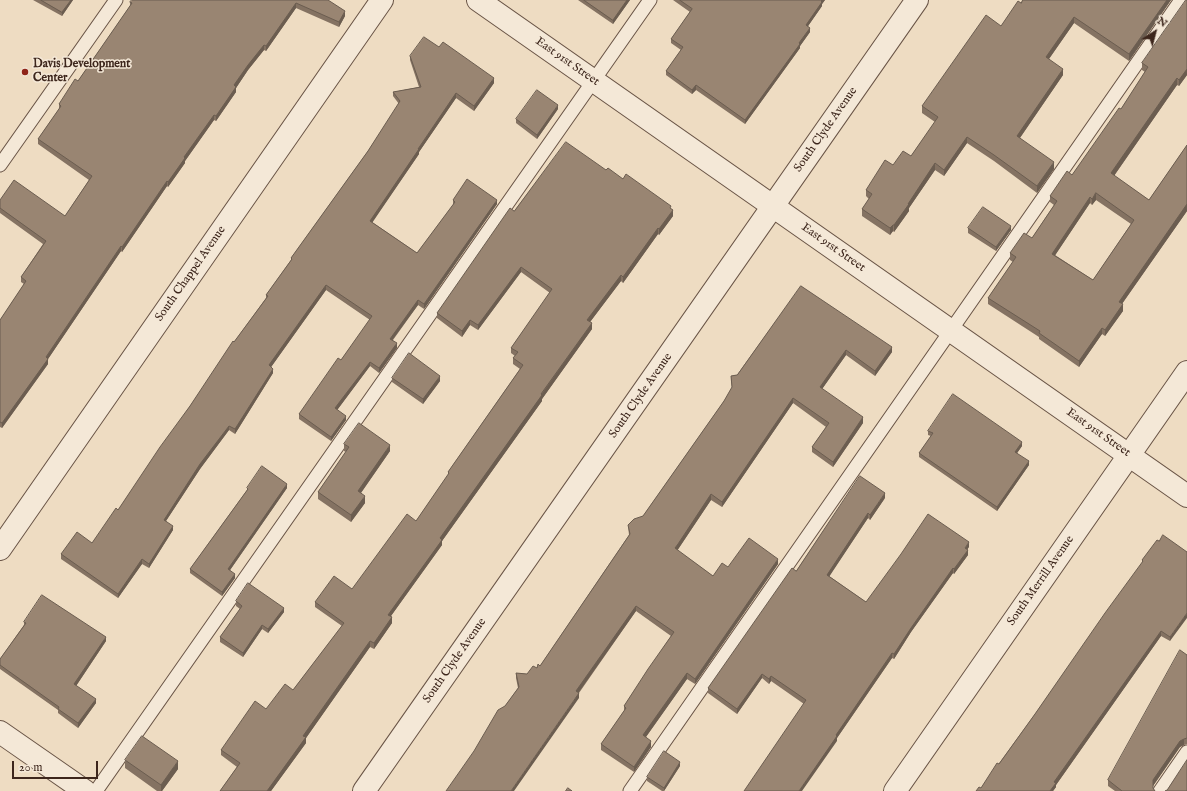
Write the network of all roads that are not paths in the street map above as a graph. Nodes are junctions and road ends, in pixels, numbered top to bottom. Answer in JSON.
{"nodes":[{"id":1,"x":116,"y":0,"type":"edge"},
{"id":2,"x":382,"y":0,"type":"edge"},
{"id":3,"x":478,"y":0,"type":"edge"},
{"id":4,"x":650,"y":0,"type":"edge"},
{"id":5,"x":917,"y":0,"type":"edge"},
{"id":6,"x":1182,"y":0,"type":"edge"},
{"id":7,"x":594,"y":81,"type":"junction"},
{"id":8,"x":0,"y":165,"type":"edge"},
{"id":9,"x":773,"y":206,"type":"junction"},
{"id":10,"x":951,"y":330,"type":"junction"},
{"id":11,"x":1187,"y":372,"type":"edge"},
{"id":12,"x":1129,"y":455,"type":"junction"},
{"id":13,"x":1187,"y":496,"type":"edge"},
{"id":14,"x":0,"y":549,"type":"edge"},
{"id":15,"x":0,"y":732,"type":"edge"},
{"id":16,"x":1187,"y":752,"type":"edge"},
{"id":17,"x":85,"y":791,"type":"edge"},
{"id":18,"x":96,"y":791,"type":"edge"},
{"id":19,"x":364,"y":791,"type":"edge"},
{"id":20,"x":630,"y":791,"type":"edge"},
{"id":21,"x":895,"y":791,"type":"edge"},
{"id":22,"x":1160,"y":791,"type":"edge"}],
"edges":[{"from":1,"to":8,"type":"lane"},
{"from":2,"to":14,"type":"street","name":"South Chappel Avenue"},
{"from":3,"to":7,"type":"street","name":"East 91st Street"},
{"from":4,"to":7,"type":"lane"},
{"from":5,"to":9,"type":"street","name":"South Clyde Avenue"},
{"from":6,"to":10,"type":"lane"},
{"from":7,"to":9,"type":"street","name":"East 91st Street"},
{"from":7,"to":18,"type":"lane"},
{"from":9,"to":10,"type":"street","name":"East 91st Street"},
{"from":9,"to":19,"type":"street","name":"South Clyde Avenue"},
{"from":10,"to":12,"type":"street","name":"East 91st Street"},
{"from":10,"to":20,"type":"lane"},
{"from":11,"to":12,"type":"street","name":"South Merrill Avenue"},
{"from":12,"to":13,"type":"street","name":"East 91st Street"},
{"from":12,"to":21,"type":"street","name":"South Merrill Avenue"},
{"from":15,"to":17,"type":"street"},
{"from":16,"to":22,"type":"lane"}]}
